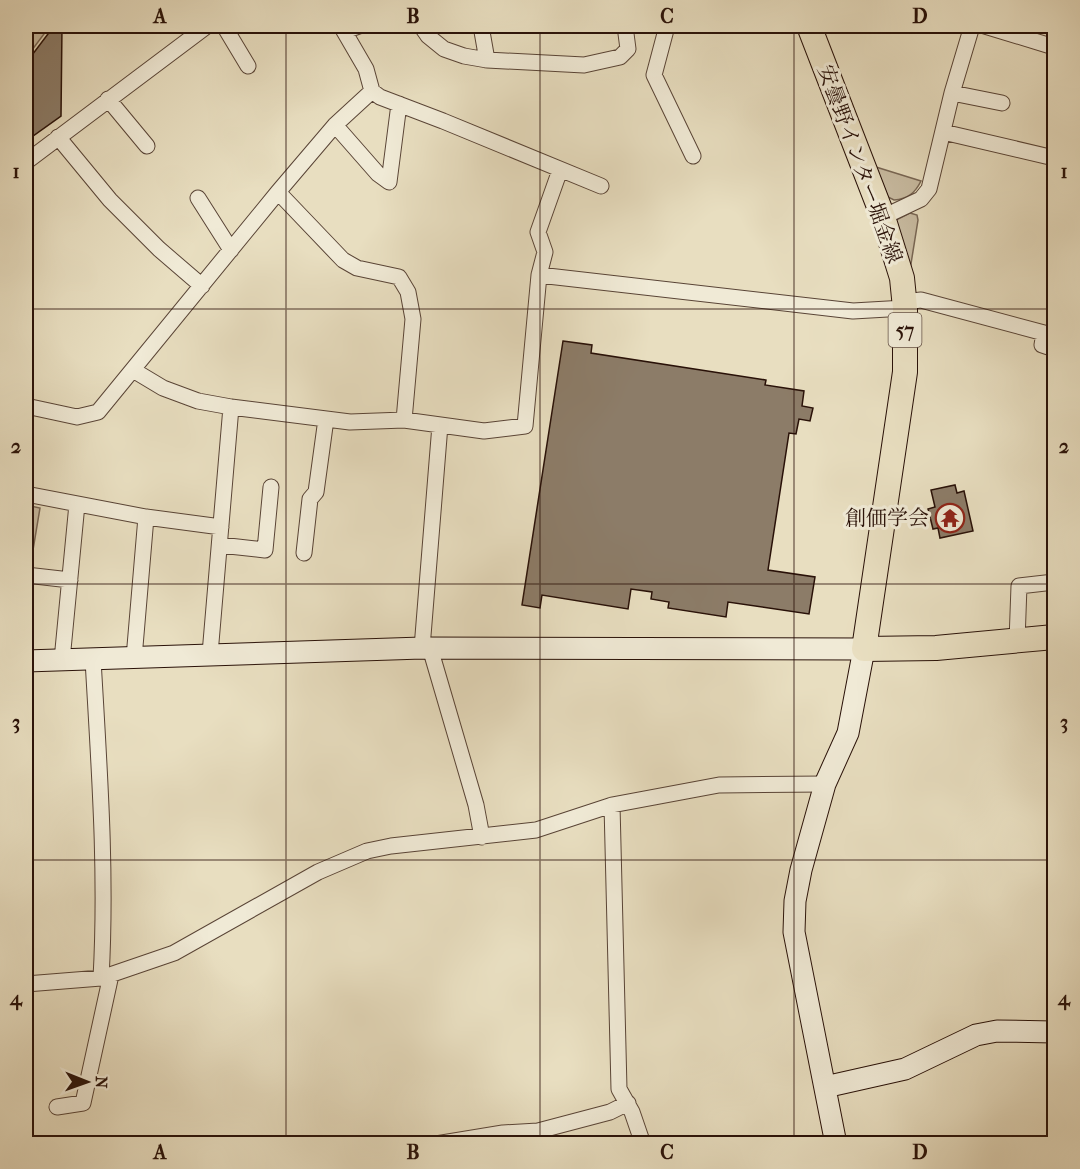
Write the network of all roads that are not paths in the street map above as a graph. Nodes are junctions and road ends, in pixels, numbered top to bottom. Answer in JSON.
{"nodes":[{"id":1,"x":207,"y":26,"type":"edge"},
{"id":2,"x":224,"y":26,"type":"edge"},
{"id":3,"x":421,"y":26,"type":"edge"},
{"id":4,"x":481,"y":26,"type":"edge"},
{"id":5,"x":625,"y":26,"type":"edge"},
{"id":6,"x":667,"y":26,"type":"edge"},
{"id":7,"x":809,"y":26,"type":"edge"},
{"id":8,"x":972,"y":26,"type":"edge"},
{"id":9,"x":985,"y":26,"type":"edge"},
{"id":10,"x":348,"y":27,"type":"edge"},
{"id":11,"x":1054,"y":47,"type":"edge"},
{"id":12,"x":487,"y":60,"type":"junction"},
{"id":13,"x":248,"y":66,"type":"dead end"},
{"id":14,"x":372,"y":91,"type":"junction"},
{"id":15,"x":952,"y":93,"type":"junction"},
{"id":16,"x":108,"y":99,"type":"junction"},
{"id":17,"x":1002,"y":103,"type":"dead end"},
{"id":18,"x":399,"y":104,"type":"junction"},
{"id":19,"x":335,"y":125,"type":"junction"},
{"id":20,"x":943,"y":132,"type":"junction"},
{"id":21,"x":58,"y":137,"type":"junction"},
{"id":22,"x":147,"y":146,"type":"dead end"},
{"id":23,"x":693,"y":156,"type":"dead end"},
{"id":24,"x":1054,"y":158,"type":"edge"},
{"id":25,"x":26,"y":162,"type":"edge"},
{"id":26,"x":560,"y":170,"type":"junction"},
{"id":27,"x":601,"y":186,"type":"dead end"},
{"id":28,"x":278,"y":192,"type":"junction"},
{"id":29,"x":198,"y":198,"type":"dead end"},
{"id":30,"x":883,"y":217,"type":"junction"},
{"id":31,"x":231,"y":250,"type":"junction"},
{"id":32,"x":538,"y":275,"type":"junction"},
{"id":33,"x":202,"y":286,"type":"junction"},
{"id":34,"x":905,"y":305,"type":"junction"},
{"id":35,"x":1054,"y":349,"type":"edge"},
{"id":36,"x":133,"y":370,"type":"junction"},
{"id":37,"x":26,"y":406,"type":"edge"},
{"id":38,"x":231,"y":407,"type":"junction"},
{"id":39,"x":326,"y":419,"type":"junction"},
{"id":40,"x":404,"y":420,"type":"junction"},
{"id":41,"x":440,"y":425,"type":"junction"},
{"id":42,"x":271,"y":487,"type":"dead end"},
{"id":43,"x":26,"y":494,"type":"edge"},
{"id":44,"x":77,"y":504,"type":"junction"},
{"id":45,"x":146,"y":517,"type":"junction"},
{"id":46,"x":221,"y":527,"type":"junction"},
{"id":47,"x":220,"y":545,"type":"junction"},
{"id":48,"x":304,"y":553,"type":"dead end"},
{"id":49,"x":26,"y":575,"type":"edge"},
{"id":50,"x":70,"y":580,"type":"junction"},
{"id":51,"x":1054,"y":582,"type":"edge"},
{"id":52,"x":1054,"y":637,"type":"edge"},
{"id":53,"x":1017,"y":641,"type":"junction"},
{"id":54,"x":426,"y":648,"type":"junction"},
{"id":55,"x":864,"y":649,"type":"junction"},
{"id":56,"x":210,"y":654,"type":"junction"},
{"id":57,"x":134,"y":658,"type":"junction"},
{"id":58,"x":93,"y":659,"type":"junction"},
{"id":59,"x":62,"y":660,"type":"junction"},
{"id":60,"x":26,"y":661,"type":"edge"},
{"id":61,"x":825,"y":784,"type":"junction"},
{"id":62,"x":612,"y":805,"type":"junction"},
{"id":63,"x":482,"y":837,"type":"junction"},
{"id":64,"x":106,"y":977,"type":"junction"},
{"id":65,"x":26,"y":984,"type":"edge"},
{"id":66,"x":1054,"y":1032,"type":"edge"},
{"id":67,"x":825,"y":1088,"type":"junction"},
{"id":68,"x":628,"y":1103,"type":"junction"},
{"id":69,"x":57,"y":1107,"type":"dead end"},
{"id":70,"x":436,"y":1143,"type":"edge"},
{"id":71,"x":643,"y":1143,"type":"edge"},
{"id":72,"x":836,"y":1143,"type":"edge"}],
"edges":[{"from":1,"to":16,"type":"street"},
{"from":2,"to":13,"type":"street"},
{"from":3,"to":12,"type":"street"},
{"from":4,"to":12,"type":"street"},
{"from":5,"to":12,"type":"street"},
{"from":6,"to":23,"type":"street"},
{"from":7,"to":30,"type":"main road","name":"安曇野インター堀金線","number":"57"},
{"from":8,"to":15,"type":"street"},
{"from":9,"to":11,"type":"street"},
{"from":10,"to":14,"type":"street"},
{"from":14,"to":18,"type":"street"},
{"from":14,"to":19,"type":"street"},
{"from":15,"to":17,"type":"street"},
{"from":15,"to":20,"type":"street"},
{"from":16,"to":21,"type":"street"},
{"from":16,"to":22,"type":"street"},
{"from":18,"to":19,"type":"street"},
{"from":18,"to":26,"type":"street"},
{"from":19,"to":28,"type":"street"},
{"from":20,"to":24,"type":"street"},
{"from":20,"to":30,"type":"street"},
{"from":21,"to":25,"type":"street"},
{"from":21,"to":33,"type":"street"},
{"from":26,"to":27,"type":"street"},
{"from":26,"to":32,"type":"street"},
{"from":28,"to":31,"type":"street"},
{"from":28,"to":40,"type":"street"},
{"from":29,"to":31,"type":"street"},
{"from":30,"to":34,"type":"main road","name":"安曇野インター堀金線","number":"57"},
{"from":31,"to":33,"type":"street"},
{"from":32,"to":34,"type":"street"},
{"from":32,"to":41,"type":"street"},
{"from":33,"to":36,"type":"street"},
{"from":34,"to":35,"type":"street"},
{"from":34,"to":55,"type":"main road","name":"安曇野インター堀金線","number":"57"},
{"from":36,"to":37,"type":"street"},
{"from":36,"to":38,"type":"street"},
{"from":38,"to":39,"type":"street"},
{"from":38,"to":46,"type":"street"},
{"from":39,"to":40,"type":"street"},
{"from":39,"to":48,"type":"street"},
{"from":40,"to":41,"type":"street"},
{"from":41,"to":54,"type":"street"},
{"from":42,"to":47,"type":"street"},
{"from":43,"to":44,"type":"street"},
{"from":44,"to":45,"type":"street"},
{"from":44,"to":50,"type":"street"},
{"from":45,"to":46,"type":"street"},
{"from":45,"to":57,"type":"street"},
{"from":46,"to":47,"type":"street"},
{"from":47,"to":56,"type":"street"},
{"from":49,"to":50,"type":"street"},
{"from":50,"to":59,"type":"street"},
{"from":51,"to":53,"type":"street"},
{"from":52,"to":53,"type":"main road"},
{"from":53,"to":55,"type":"main road"},
{"from":54,"to":55,"type":"street"},
{"from":54,"to":56,"type":"street"},
{"from":54,"to":63,"type":"street"},
{"from":55,"to":61,"type":"street"},
{"from":56,"to":57,"type":"street"},
{"from":57,"to":58,"type":"street"},
{"from":58,"to":59,"type":"street"},
{"from":58,"to":64,"type":"street"},
{"from":59,"to":60,"type":"street"},
{"from":61,"to":62,"type":"street"},
{"from":61,"to":67,"type":"street"},
{"from":62,"to":63,"type":"street"},
{"from":62,"to":68,"type":"street"},
{"from":63,"to":64,"type":"street"},
{"from":64,"to":65,"type":"street"},
{"from":64,"to":69,"type":"street"},
{"from":66,"to":67,"type":"street"},
{"from":67,"to":72,"type":"street"},
{"from":68,"to":70,"type":"street"},
{"from":68,"to":71,"type":"street"}]}
